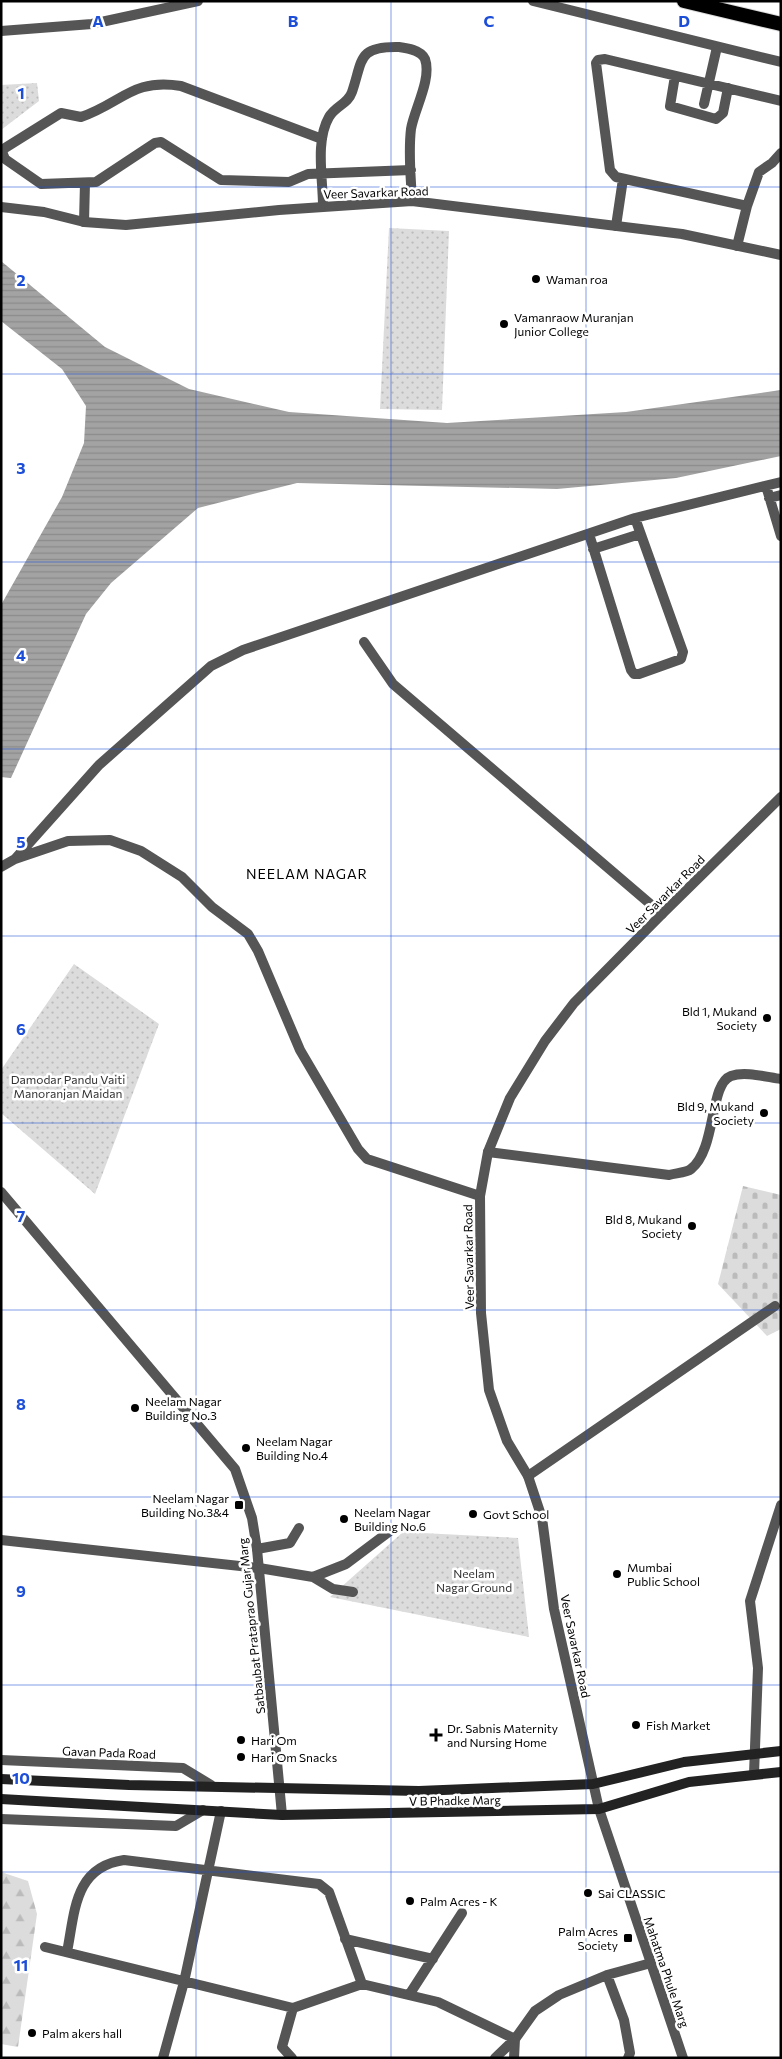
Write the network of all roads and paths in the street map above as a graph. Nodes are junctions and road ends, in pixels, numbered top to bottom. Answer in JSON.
{"nodes":[{"id":1,"x":198,"y":1,"type":"edge"},
{"id":2,"x":533,"y":1,"type":"edge"},
{"id":3,"x":684,"y":1,"type":"edge"},
{"id":4,"x":781,"y":24,"type":"edge"},
{"id":5,"x":1,"y":31,"type":"edge"},
{"id":6,"x":717,"y":47,"type":"junction"},
{"id":7,"x":781,"y":62,"type":"edge"},
{"id":8,"x":674,"y":76,"type":"junction"},
{"id":9,"x":709,"y":84,"type":"junction"},
{"id":10,"x":728,"y":88,"type":"junction"},
{"id":11,"x":781,"y":101,"type":"edge"},
{"id":12,"x":704,"y":104,"type":"dead end"},
{"id":13,"x":322,"y":139,"type":"junction"},
{"id":14,"x":781,"y":153,"type":"edge"},
{"id":15,"x":411,"y":170,"type":"junction"},
{"id":16,"x":323,"y":173,"type":"junction"},
{"id":17,"x":624,"y":179,"type":"junction"},
{"id":18,"x":85,"y":183,"type":"junction"},
{"id":19,"x":412,"y":201,"type":"junction"},
{"id":20,"x":323,"y":206,"type":"junction"},
{"id":21,"x":747,"y":206,"type":"junction"},
{"id":22,"x":1,"y":207,"type":"edge"},
{"id":23,"x":84,"y":222,"type":"junction"},
{"id":24,"x":616,"y":226,"type":"junction"},
{"id":25,"x":737,"y":246,"type":"junction"},
{"id":26,"x":781,"y":255,"type":"edge"},
{"id":27,"x":781,"y":482,"type":"edge"},
{"id":28,"x":766,"y":486,"type":"junction"},
{"id":29,"x":781,"y":495,"type":"edge"},
{"id":30,"x":769,"y":498,"type":"junction"},
{"id":31,"x":634,"y":518,"type":"junction"},
{"id":32,"x":589,"y":534,"type":"junction"},
{"id":33,"x":640,"y":534,"type":"junction"},
{"id":34,"x":781,"y":536,"type":"edge"},
{"id":35,"x":593,"y":549,"type":"junction"},
{"id":36,"x":364,"y":642,"type":"dead end"},
{"id":37,"x":781,"y":797,"type":"edge"},
{"id":38,"x":15,"y":859,"type":"junction"},
{"id":39,"x":1,"y":867,"type":"edge"},
{"id":40,"x":662,"y":914,"type":"junction"},
{"id":41,"x":781,"y":1079,"type":"edge"},
{"id":42,"x":488,"y":1152,"type":"junction"},
{"id":43,"x":1,"y":1192,"type":"edge"},
{"id":44,"x":480,"y":1196,"type":"junction"},
{"id":45,"x":775,"y":1306,"type":"dead end"},
{"id":46,"x":528,"y":1476,"type":"junction"},
{"id":47,"x":781,"y":1504,"type":"edge"},
{"id":48,"x":299,"y":1528,"type":"dead end"},
{"id":49,"x":390,"y":1531,"type":"dead end"},
{"id":50,"x":1,"y":1540,"type":"edge"},
{"id":51,"x":257,"y":1549,"type":"junction"},
{"id":52,"x":259,"y":1568,"type":"junction"},
{"id":53,"x":313,"y":1577,"type":"junction"},
{"id":54,"x":353,"y":1592,"type":"dead end"},
{"id":55,"x":781,"y":1751,"type":"edge"},
{"id":56,"x":756,"y":1753,"type":"junction"},
{"id":57,"x":1,"y":1760,"type":"edge"},
{"id":58,"x":781,"y":1772,"type":"edge"},
{"id":59,"x":754,"y":1774,"type":"junction"},
{"id":60,"x":1,"y":1779,"type":"edge"},
{"id":61,"x":593,"y":1784,"type":"junction"},
{"id":62,"x":211,"y":1785,"type":"junction"},
{"id":63,"x":279,"y":1788,"type":"junction"},
{"id":64,"x":1,"y":1799,"type":"edge"},
{"id":65,"x":599,"y":1809,"type":"junction"},
{"id":66,"x":203,"y":1810,"type":"junction"},
{"id":67,"x":222,"y":1811,"type":"junction"},
{"id":68,"x":282,"y":1815,"type":"junction"},
{"id":69,"x":1,"y":1819,"type":"edge"},
{"id":70,"x":208,"y":1870,"type":"junction"},
{"id":71,"x":462,"y":1914,"type":"dead end"},
{"id":72,"x":346,"y":1938,"type":"junction"},
{"id":73,"x":45,"y":1947,"type":"dead end"},
{"id":74,"x":67,"y":1952,"type":"junction"},
{"id":75,"x":433,"y":1959,"type":"junction"},
{"id":76,"x":651,"y":1963,"type":"junction"},
{"id":77,"x":607,"y":1975,"type":"junction"},
{"id":78,"x":184,"y":1982,"type":"junction"},
{"id":79,"x":362,"y":1984,"type":"junction"},
{"id":80,"x":409,"y":1995,"type":"junction"},
{"id":81,"x":294,"y":2008,"type":"junction"},
{"id":82,"x":515,"y":2039,"type":"junction"},
{"id":83,"x":282,"y":2047,"type":"junction"},
{"id":84,"x":163,"y":2058,"type":"edge"},
{"id":85,"x":279,"y":2058,"type":"edge"},
{"id":86,"x":292,"y":2058,"type":"edge"},
{"id":87,"x":495,"y":2058,"type":"edge"},
{"id":88,"x":514,"y":2058,"type":"edge"},
{"id":89,"x":628,"y":2058,"type":"edge"},
{"id":90,"x":683,"y":2058,"type":"edge"}],
"edges":[{"from":1,"to":5,"type":"street"},
{"from":2,"to":6,"type":"street"},
{"from":3,"to":4,"type":"highway"},
{"from":6,"to":7,"type":"street"},
{"from":6,"to":9,"type":"street"},
{"from":8,"to":9,"type":"street"},
{"from":8,"to":10,"type":"street"},
{"from":8,"to":17,"type":"street"},
{"from":9,"to":10,"type":"street"},
{"from":9,"to":12,"type":"street"},
{"from":10,"to":11,"type":"street"},
{"from":13,"to":15,"type":"street"},
{"from":13,"to":16,"type":"street"},
{"from":13,"to":18,"type":"street"},
{"from":14,"to":21,"type":"street"},
{"from":15,"to":16,"type":"street"},
{"from":15,"to":19,"type":"street"},
{"from":16,"to":18,"type":"street"},
{"from":16,"to":20,"type":"street"},
{"from":17,"to":21,"type":"street"},
{"from":17,"to":24,"type":"street"},
{"from":18,"to":23,"type":"street"},
{"from":19,"to":20,"type":"street","name":"Veer Savarkar Road"},
{"from":19,"to":24,"type":"street","name":"Veer Savarkar Road"},
{"from":20,"to":23,"type":"street","name":"Veer Savarkar Road"},
{"from":21,"to":25,"type":"street"},
{"from":22,"to":23,"type":"street","name":"Veer Savarkar Road"},
{"from":24,"to":25,"type":"street","name":"Veer Savarkar Road"},
{"from":25,"to":26,"type":"street","name":"Veer Savarkar Road"},
{"from":27,"to":28,"type":"street"},
{"from":28,"to":30,"type":"street"},
{"from":28,"to":31,"type":"street"},
{"from":29,"to":30,"type":"street"},
{"from":30,"to":34,"type":"street"},
{"from":31,"to":32,"type":"street"},
{"from":31,"to":33,"type":"street"},
{"from":32,"to":35,"type":"street"},
{"from":32,"to":38,"type":"street"},
{"from":33,"to":35,"type":"street"},
{"from":33,"to":35,"type":"street"},
{"from":36,"to":40,"type":"street"},
{"from":37,"to":40,"type":"street","name":"Veer Savarkar Road"},
{"from":38,"to":39,"type":"street"},
{"from":38,"to":44,"type":"street"},
{"from":40,"to":42,"type":"street","name":"Veer Savarkar Road"},
{"from":41,"to":42,"type":"street"},
{"from":42,"to":44,"type":"street","name":"Veer Savarkar Road"},
{"from":43,"to":51,"type":"street","name":"Satbaubat Prataprao Gujar Marg"},
{"from":44,"to":46,"type":"street","name":"Veer Savarkar Road"},
{"from":45,"to":46,"type":"street"},
{"from":46,"to":61,"type":"street","name":"Veer Savarkar Road"},
{"from":47,"to":56,"type":"street"},
{"from":48,"to":51,"type":"street"},
{"from":49,"to":53,"type":"street"},
{"from":50,"to":52,"type":"street"},
{"from":51,"to":52,"type":"street","name":"Satbaubat Prataprao Gujar Marg"},
{"from":52,"to":53,"type":"street"},
{"from":52,"to":63,"type":"street","name":"Satbaubat Prataprao Gujar Marg"},
{"from":53,"to":54,"type":"street"},
{"from":55,"to":56,"type":"main road","name":"V B Phadke Marg"},
{"from":56,"to":59,"type":"street"},
{"from":56,"to":61,"type":"main road","name":"V B Phadke Marg"},
{"from":57,"to":62,"type":"street","name":"Gavan Pada Road"},
{"from":58,"to":59,"type":"main road","name":"V B Phadke Marg"},
{"from":59,"to":65,"type":"main road","name":"V B Phadke Marg"},
{"from":60,"to":62,"type":"main road","name":"V B Phadke Marg"},
{"from":61,"to":63,"type":"main road","name":"V B Phadke Marg"},
{"from":61,"to":65,"type":"street","name":"Veer Savarkar Road"},
{"from":62,"to":63,"type":"main road","name":"V B Phadke Marg"},
{"from":63,"to":68,"type":"street","name":"Satbaubat Prataprao Gujar Marg"},
{"from":64,"to":66,"type":"main road","name":"V B Phadke Marg"},
{"from":65,"to":68,"type":"main road","name":"V B Phadke Marg"},
{"from":65,"to":76,"type":"street","name":"Mahatma Phule Marg"},
{"from":66,"to":67,"type":"main road","name":"V B Phadke Marg"},
{"from":66,"to":69,"type":"street"},
{"from":67,"to":68,"type":"main road","name":"V B Phadke Marg"},
{"from":67,"to":70,"type":"street"},
{"from":70,"to":72,"type":"street"},
{"from":70,"to":74,"type":"street"},
{"from":70,"to":78,"type":"street"},
{"from":71,"to":75,"type":"street"},
{"from":72,"to":75,"type":"street"},
{"from":72,"to":79,"type":"street"},
{"from":73,"to":74,"type":"street"},
{"from":74,"to":78,"type":"street"},
{"from":75,"to":80,"type":"street"},
{"from":76,"to":77,"type":"street"},
{"from":76,"to":90,"type":"street","name":"Mahatma Phule Marg"},
{"from":77,"to":82,"type":"street"},
{"from":77,"to":89,"type":"street"},
{"from":78,"to":81,"type":"street"},
{"from":78,"to":84,"type":"street"},
{"from":79,"to":80,"type":"street"},
{"from":79,"to":81,"type":"street"},
{"from":80,"to":82,"type":"street"},
{"from":81,"to":83,"type":"street"},
{"from":82,"to":87,"type":"street"},
{"from":82,"to":88,"type":"street"},
{"from":83,"to":85,"type":"street"},
{"from":83,"to":86,"type":"street"}]}
